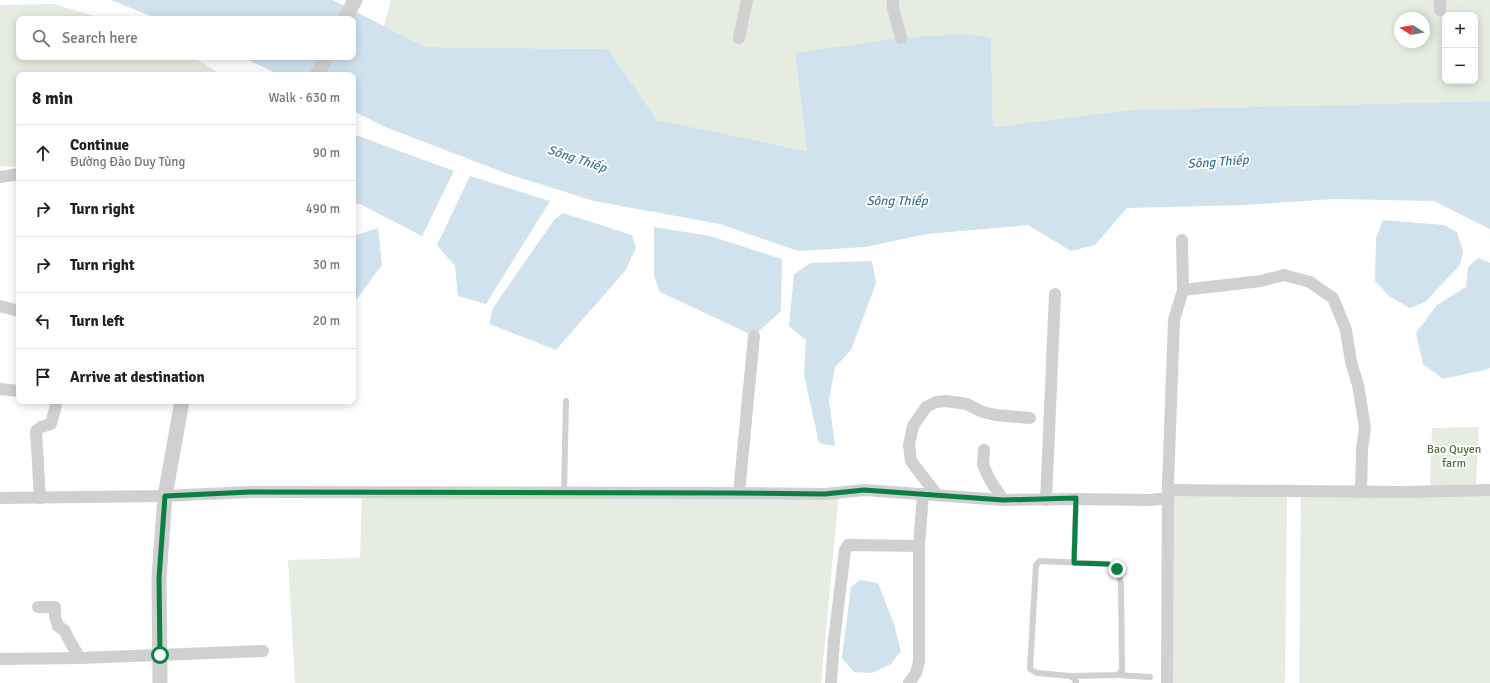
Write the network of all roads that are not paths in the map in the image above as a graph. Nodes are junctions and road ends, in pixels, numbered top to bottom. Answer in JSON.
{"nodes":[{"id":1,"x":748,"y":0,"type":"edge"},
{"id":2,"x":893,"y":0,"type":"edge"},
{"id":3,"x":739,"y":38,"type":"dead end"},
{"id":4,"x":901,"y":38,"type":"dead end"},
{"id":5,"x":324,"y":60,"type":"edge"},
{"id":6,"x":318,"y":72,"type":"edge"},
{"id":7,"x":16,"y":174,"type":"edge"},
{"id":8,"x":0,"y":177,"type":"edge"},
{"id":9,"x":1182,"y":240,"type":"dead end"},
{"id":10,"x":1183,"y":290,"type":"junction"},
{"id":11,"x":1054,"y":294,"type":"dead end"},
{"id":12,"x":0,"y":306,"type":"edge"},
{"id":13,"x":16,"y":310,"type":"edge"},
{"id":14,"x":754,"y":336,"type":"dead end"},
{"id":15,"x":0,"y":389,"type":"edge"},
{"id":16,"x":16,"y":391,"type":"edge"},
{"id":17,"x":566,"y":401,"type":"dead end"},
{"id":18,"x":57,"y":404,"type":"edge"},
{"id":19,"x":181,"y":404,"type":"edge"},
{"id":20,"x":1030,"y":418,"type":"dead end"},
{"id":21,"x":984,"y":450,"type":"dead end"},
{"id":22,"x":1490,"y":490,"type":"edge"},
{"id":23,"x":1361,"y":492,"type":"junction"},
{"id":24,"x":564,"y":493,"type":"junction"},
{"id":25,"x":739,"y":493,"type":"junction"},
{"id":26,"x":923,"y":494,"type":"junction"},
{"id":27,"x":1168,"y":494,"type":"junction"},
{"id":28,"x":937,"y":495,"type":"junction"},
{"id":29,"x":165,"y":496,"type":"junction"},
{"id":30,"x":0,"y":498,"type":"edge"},
{"id":31,"x":40,"y":498,"type":"junction"},
{"id":32,"x":1076,"y":498,"type":"junction"},
{"id":33,"x":1003,"y":500,"type":"junction"},
{"id":34,"x":1046,"y":500,"type":"junction"},
{"id":35,"x":919,"y":546,"type":"junction"},
{"id":36,"x":1074,"y":563,"type":"junction"},
{"id":37,"x":38,"y":607,"type":"dead end"},
{"id":38,"x":263,"y":651,"type":"dead end"},
{"id":39,"x":160,"y":655,"type":"junction"},
{"id":40,"x":80,"y":658,"type":"junction"},
{"id":41,"x":0,"y":659,"type":"edge"},
{"id":42,"x":1118,"y":675,"type":"junction"},
{"id":43,"x":1071,"y":676,"type":"junction"},
{"id":44,"x":1150,"y":677,"type":"dead end"},
{"id":45,"x":160,"y":683,"type":"edge"},
{"id":46,"x":831,"y":683,"type":"edge"},
{"id":47,"x":909,"y":683,"type":"edge"},
{"id":48,"x":1076,"y":683,"type":"edge"},
{"id":49,"x":1167,"y":683,"type":"edge"}],
"edges":[{"from":1,"to":3,"type":"street"},
{"from":2,"to":4,"type":"street"},
{"from":5,"to":6,"type":"street"},
{"from":7,"to":8,"type":"street"},
{"from":9,"to":10,"type":"street"},
{"from":10,"to":23,"type":"street"},
{"from":10,"to":27,"type":"street"},
{"from":11,"to":34,"type":"street"},
{"from":12,"to":13,"type":"street"},
{"from":14,"to":25,"type":"street"},
{"from":15,"to":16,"type":"street"},
{"from":17,"to":24,"type":"lane"},
{"from":18,"to":31,"type":"street"},
{"from":19,"to":29,"type":"street"},
{"from":20,"to":28,"type":"street"},
{"from":21,"to":33,"type":"street"},
{"from":22,"to":23,"type":"street"},
{"from":23,"to":27,"type":"street"},
{"from":24,"to":25,"type":"street"},
{"from":24,"to":29,"type":"street"},
{"from":25,"to":26,"type":"street"},
{"from":26,"to":28,"type":"street"},
{"from":26,"to":35,"type":"street"},
{"from":27,"to":32,"type":"street"},
{"from":27,"to":49,"type":"street"},
{"from":28,"to":33,"type":"street"},
{"from":29,"to":31,"type":"street"},
{"from":29,"to":39,"type":"street"},
{"from":30,"to":31,"type":"street"},
{"from":32,"to":34,"type":"street"},
{"from":32,"to":36,"type":"lane"},
{"from":33,"to":34,"type":"street"},
{"from":35,"to":46,"type":"street"},
{"from":35,"to":47,"type":"street"},
{"from":36,"to":42,"type":"lane"},
{"from":36,"to":43,"type":"lane"},
{"from":37,"to":40,"type":"street"},
{"from":38,"to":39,"type":"street"},
{"from":39,"to":40,"type":"street"},
{"from":39,"to":45,"type":"street"},
{"from":40,"to":41,"type":"street"},
{"from":42,"to":43,"type":"lane"},
{"from":42,"to":44,"type":"lane"},
{"from":43,"to":48,"type":"lane"}]}
